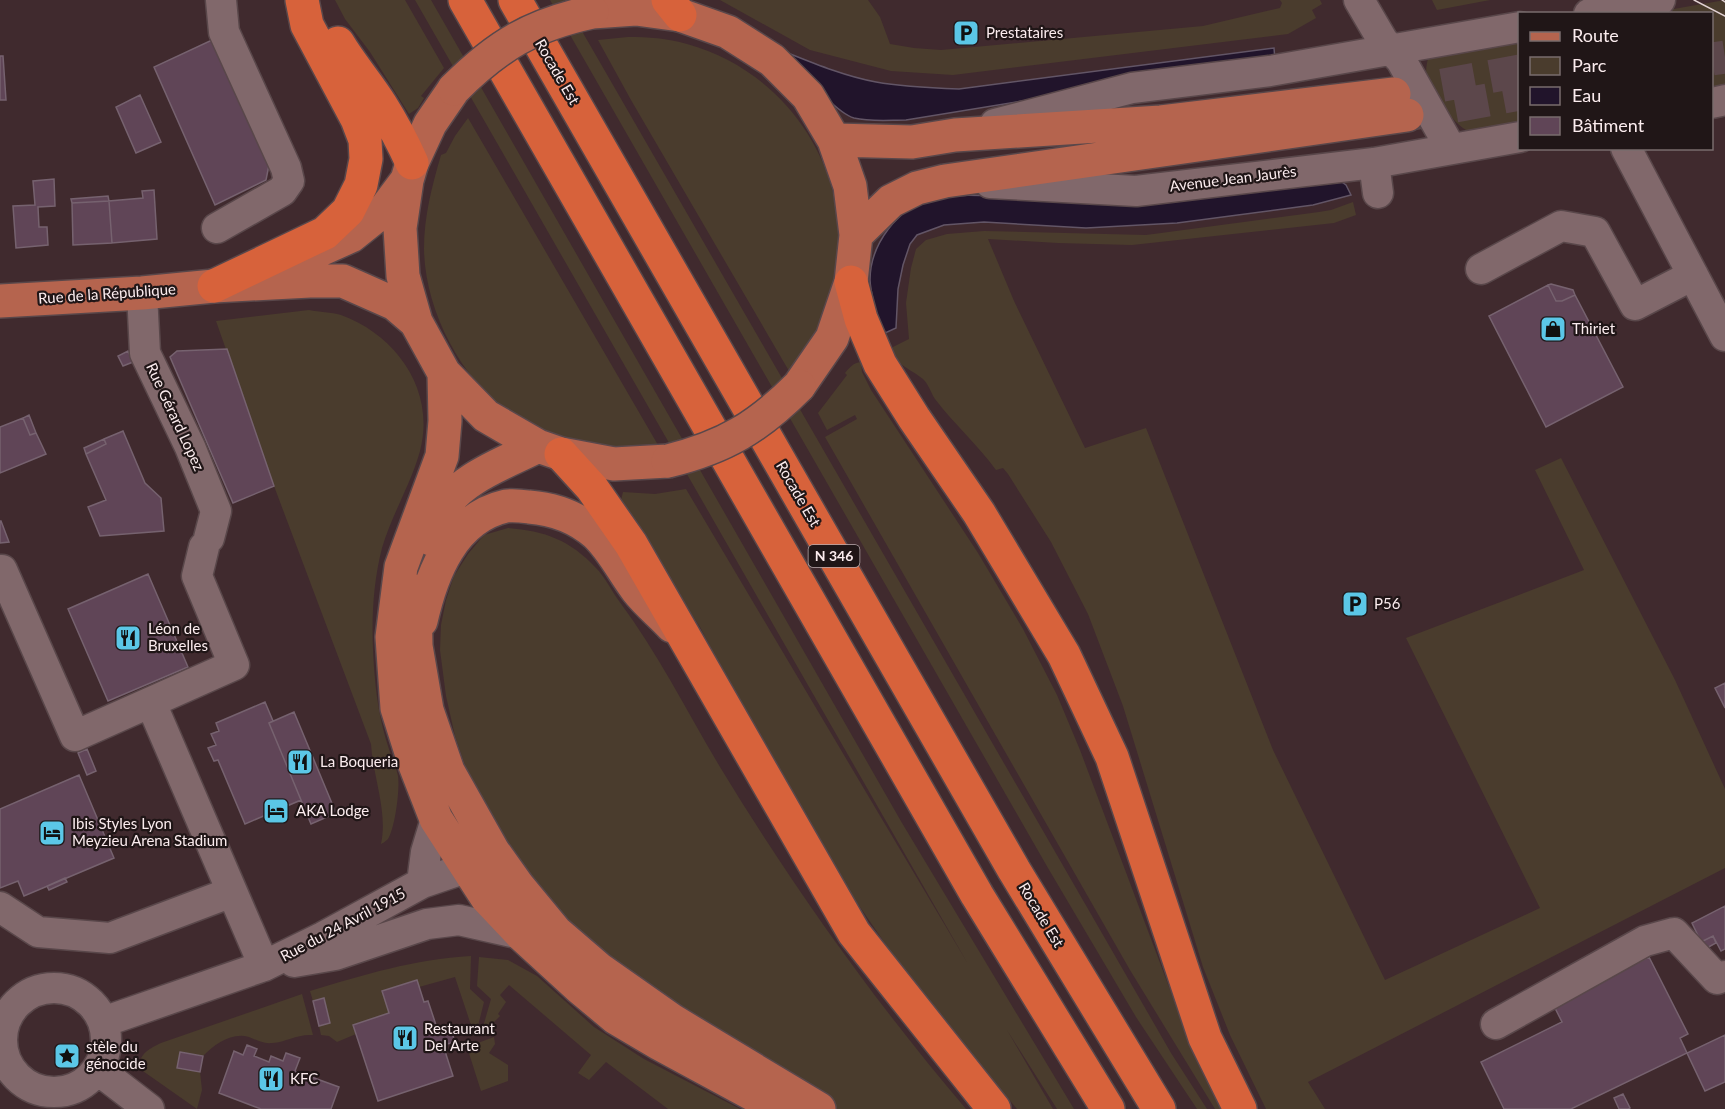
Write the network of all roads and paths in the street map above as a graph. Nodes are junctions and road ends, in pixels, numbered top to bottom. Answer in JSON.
{"nodes":[{"id":1,"x":221,"y":0,"type":"edge"},
{"id":2,"x":302,"y":0,"type":"edge"},
{"id":3,"x":314,"y":0,"type":"edge"},
{"id":4,"x":465,"y":0,"type":"edge"},
{"id":5,"x":515,"y":0,"type":"edge"},
{"id":6,"x":1359,"y":0,"type":"edge"},
{"id":7,"x":1660,"y":0,"type":"edge"},
{"id":8,"x":674,"y":7,"type":"edge"},
{"id":9,"x":1599,"y":12,"type":"edge"},
{"id":10,"x":1518,"y":27,"type":"edge"},
{"id":11,"x":1392,"y":50,"type":"junction"},
{"id":12,"x":955,"y":135,"type":"junction"},
{"id":13,"x":1518,"y":137,"type":"edge"},
{"id":14,"x":834,"y":140,"type":"junction"},
{"id":15,"x":1451,"y":149,"type":"junction"},
{"id":16,"x":1627,"y":150,"type":"edge"},
{"id":17,"x":1374,"y":163,"type":"junction"},
{"id":18,"x":409,"y":171,"type":"junction"},
{"id":19,"x":945,"y":181,"type":"junction"},
{"id":20,"x":1378,"y":193,"type":"dead end"},
{"id":21,"x":217,"y":228,"type":"dead end"},
{"id":22,"x":856,"y":236,"type":"junction"},
{"id":23,"x":1481,"y":269,"type":"dead end"},
{"id":24,"x":1693,"y":275,"type":"junction"},
{"id":25,"x":851,"y":282,"type":"junction"},
{"id":26,"x":214,"y":286,"type":"junction"},
{"id":27,"x":142,"y":293,"type":"junction"},
{"id":28,"x":0,"y":299,"type":"edge"},
{"id":29,"x":416,"y":322,"type":"junction"},
{"id":30,"x":1725,"y":336,"type":"edge"},
{"id":31,"x":444,"y":373,"type":"junction"},
{"id":32,"x":549,"y":450,"type":"junction"},
{"id":33,"x":2,"y":570,"type":"dead end"},
{"id":34,"x":682,"y":636,"type":"junction"},
{"id":35,"x":416,"y":646,"type":"junction"},
{"id":36,"x":151,"y":703,"type":"junction"},
{"id":37,"x":436,"y":819,"type":"junction"},
{"id":38,"x":492,"y":876,"type":"junction"},
{"id":39,"x":422,"y":883,"type":"junction"},
{"id":40,"x":232,"y":892,"type":"junction"},
{"id":41,"x":0,"y":907,"type":"edge"},
{"id":42,"x":459,"y":921,"type":"junction"},
{"id":43,"x":521,"y":934,"type":"junction"},
{"id":44,"x":264,"y":966,"type":"junction"},
{"id":45,"x":1725,"y":976,"type":"edge"},
{"id":46,"x":5,"y":1009,"type":"edge"},
{"id":47,"x":103,"y":1022,"type":"junction"},
{"id":48,"x":1496,"y":1024,"type":"dead end"},
{"id":49,"x":2,"y":1056,"type":"edge"},
{"id":50,"x":97,"y":1069,"type":"junction"},
{"id":51,"x":149,"y":1109,"type":"edge"},
{"id":52,"x":780,"y":1109,"type":"edge"},
{"id":53,"x":819,"y":1109,"type":"edge"},
{"id":54,"x":994,"y":1109,"type":"edge"},
{"id":55,"x":1108,"y":1109,"type":"edge"},
{"id":56,"x":1160,"y":1109,"type":"edge"},
{"id":57,"x":1240,"y":1109,"type":"edge"}],
"edges":[{"from":1,"to":21,"type":"street"},
{"from":2,"to":26,"type":"highway"},
{"from":3,"to":18,"type":"highway"},
{"from":4,"to":55,"type":"highway","number":"N 346"},
{"from":5,"to":56,"type":"highway","name":"Rocade Est","number":"N 346"},
{"from":6,"to":11,"type":"street"},
{"from":7,"to":9,"type":"street"},
{"from":8,"to":14,"type":"main road"},
{"from":8,"to":18,"type":"main road","bridge":true},
{"from":10,"to":11,"type":"street","name":"Avenue Jean Jaurès"},
{"from":11,"to":12,"type":"street","name":"Avenue Jean Jaurès"},
{"from":11,"to":15,"type":"street"},
{"from":12,"to":14,"type":"main road","name":"Avenue Jean Jaurès"},
{"from":12,"to":19,"type":"main road","name":"Avenue Jean Jaurès"},
{"from":13,"to":15,"type":"street","name":"Avenue Jean Jaurès"},
{"from":14,"to":22,"type":"main road"},
{"from":15,"to":17,"type":"street","name":"Avenue Jean Jaurès"},
{"from":16,"to":24,"type":"street"},
{"from":17,"to":19,"type":"street","name":"Avenue Jean Jaurès"},
{"from":17,"to":20,"type":"street"},
{"from":18,"to":26,"type":"main road","name":"Rue de la République"},
{"from":18,"to":29,"type":"main road"},
{"from":19,"to":22,"type":"main road","name":"Avenue Jean Jaurès"},
{"from":22,"to":25,"type":"main road"},
{"from":23,"to":24,"type":"street"},
{"from":24,"to":30,"type":"street"},
{"from":25,"to":32,"type":"main road","bridge":true},
{"from":25,"to":57,"type":"highway"},
{"from":26,"to":27,"type":"main road","name":"Rue de la République"},
{"from":26,"to":29,"type":"main road","name":"Rue de la République"},
{"from":27,"to":28,"type":"main road","name":"Rue de la République"},
{"from":27,"to":36,"type":"street","name":"Rue Gérard Lopez"},
{"from":29,"to":31,"type":"main road"},
{"from":31,"to":32,"type":"main road"},
{"from":31,"to":37,"type":"main road"},
{"from":32,"to":34,"type":"highway"},
{"from":32,"to":35,"type":"main road"},
{"from":33,"to":36,"type":"street"},
{"from":34,"to":35,"type":"main road"},
{"from":34,"to":54,"type":"highway"},
{"from":35,"to":38,"type":"main road"},
{"from":36,"to":40,"type":"street"},
{"from":37,"to":38,"type":"main road"},
{"from":37,"to":39,"type":"street","name":"Rue du 24 Avril 1915"},
{"from":38,"to":39,"type":"street","name":"Rue du 24 Avril 1915"},
{"from":38,"to":42,"type":"street","name":"Rue du 24 Avril 1915"},
{"from":38,"to":43,"type":"main road"},
{"from":38,"to":53,"type":"main road"},
{"from":39,"to":44,"type":"street","name":"Rue du 24 Avril 1915"},
{"from":40,"to":41,"type":"street"},
{"from":40,"to":44,"type":"street"},
{"from":42,"to":43,"type":"street","name":"Rue du 24 Avril 1915"},
{"from":42,"to":44,"type":"street","name":"Rue du 24 Avril 1915"},
{"from":43,"to":52,"type":"main road"},
{"from":44,"to":47,"type":"street","name":"Rue du 24 Avril 1915"},
{"from":45,"to":48,"type":"street"},
{"from":46,"to":47,"type":"street"},
{"from":46,"to":49,"type":"street"},
{"from":47,"to":50,"type":"street"},
{"from":49,"to":50,"type":"street"},
{"from":50,"to":51,"type":"street"}]}
